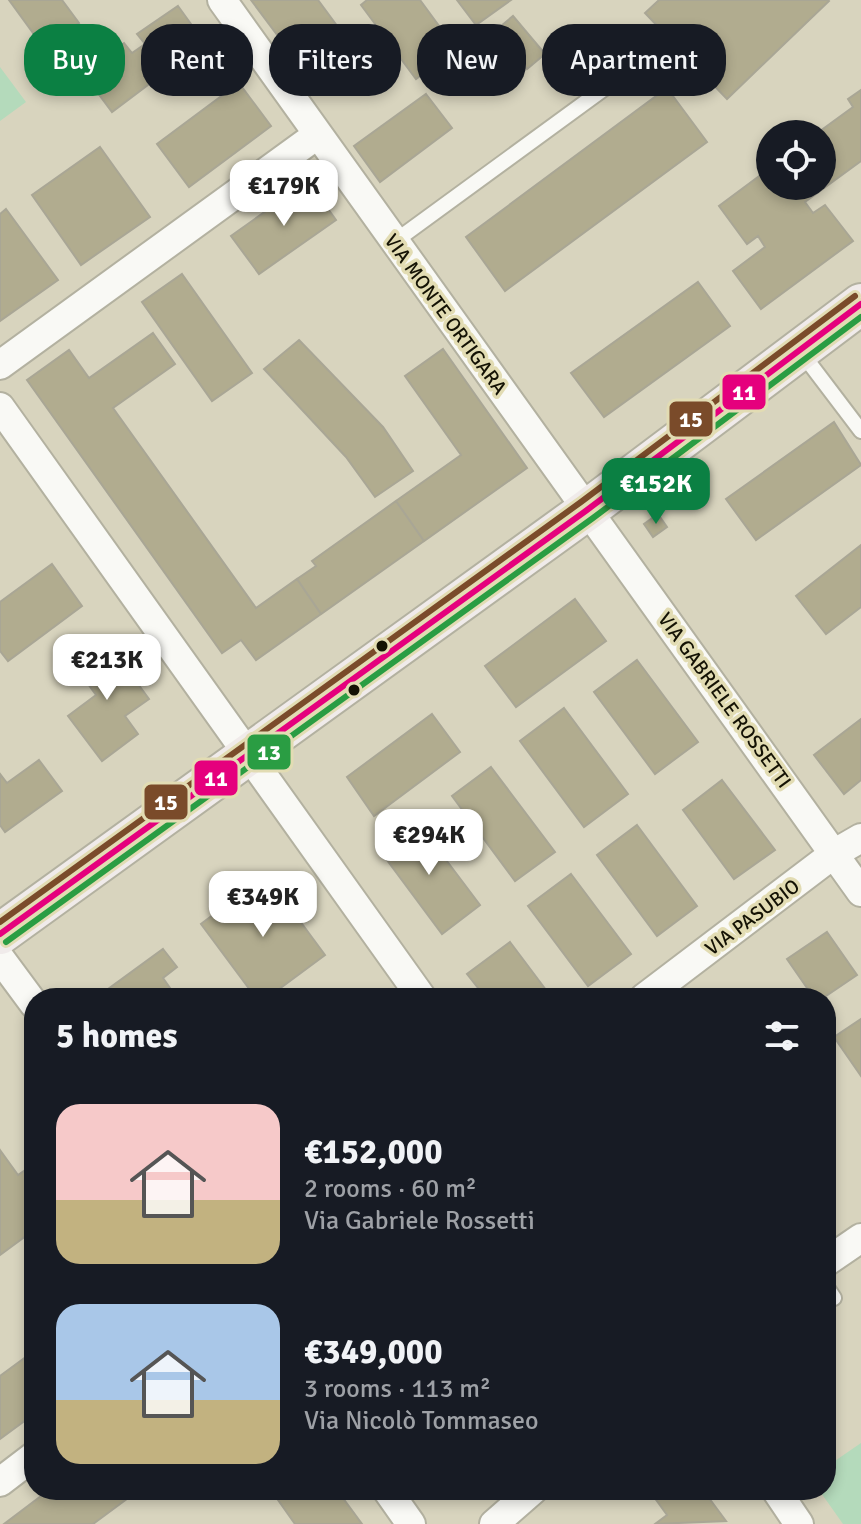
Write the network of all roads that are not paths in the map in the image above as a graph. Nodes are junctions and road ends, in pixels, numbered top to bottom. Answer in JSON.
{"nodes":[{"id":1,"x":222,"y":0,"type":"edge"},
{"id":2,"x":594,"y":96,"type":"edge"},
{"id":3,"x":317,"y":135,"type":"junction"},
{"id":4,"x":394,"y":242,"type":"junction"},
{"id":5,"x":861,"y":304,"type":"edge"},
{"id":6,"x":800,"y":350,"type":"junction"},
{"id":7,"x":0,"y":365,"type":"edge"},
{"id":8,"x":0,"y":407,"type":"edge"},
{"id":9,"x":861,"y":431,"type":"edge"},
{"id":10,"x":587,"y":510,"type":"junction"},
{"id":11,"x":249,"y":754,"type":"junction"},
{"id":12,"x":861,"y":838,"type":"edge"},
{"id":13,"x":835,"y":853,"type":"junction"},
{"id":14,"x":861,"y":892,"type":"edge"},
{"id":15,"x":0,"y":934,"type":"edge"},
{"id":16,"x":0,"y":958,"type":"edge"},
{"id":17,"x":415,"y":988,"type":"edge"},
{"id":18,"x":657,"y":988,"type":"edge"},
{"id":19,"x":24,"y":990,"type":"edge"},
{"id":20,"x":861,"y":1238,"type":"edge"},
{"id":21,"x":836,"y":1255,"type":"edge"},
{"id":22,"x":24,"y":1464,"type":"edge"},
{"id":23,"x":0,"y":1482,"type":"edge"},
{"id":24,"x":394,"y":1500,"type":"edge"},
{"id":25,"x":522,"y":1500,"type":"edge"},
{"id":26,"x":783,"y":1500,"type":"edge"},
{"id":27,"x":411,"y":1524,"type":"edge"},
{"id":28,"x":494,"y":1524,"type":"edge"},
{"id":29,"x":799,"y":1524,"type":"edge"}],
"edges":[{"from":1,"to":3,"type":"street","name":"VIA MONTE ORTIGARA"},
{"from":2,"to":4,"type":"lane"},
{"from":3,"to":4,"type":"street","name":"VIA MONTE ORTIGARA"},
{"from":3,"to":7,"type":"street"},
{"from":4,"to":10,"type":"street","name":"VIA MONTE ORTIGARA"},
{"from":5,"to":6,"type":"street"},
{"from":6,"to":9,"type":"lane"},
{"from":6,"to":10,"type":"street"},
{"from":8,"to":11,"type":"street"},
{"from":10,"to":11,"type":"street"},
{"from":10,"to":13,"type":"street","name":"VIA GABRIELE ROSSETTI"},
{"from":11,"to":15,"type":"street"},
{"from":11,"to":17,"type":"street"},
{"from":12,"to":13,"type":"street","name":"VIA PASUBIO"},
{"from":13,"to":14,"type":"street","name":"VIA GABRIELE ROSSETTI"},
{"from":13,"to":18,"type":"street","name":"VIA PASUBIO"},
{"from":16,"to":19,"type":"street"},
{"from":20,"to":21,"type":"street"},
{"from":22,"to":23,"type":"street"},
{"from":24,"to":27,"type":"street"},
{"from":25,"to":28,"type":"street"},
{"from":26,"to":29,"type":"street"}]}
